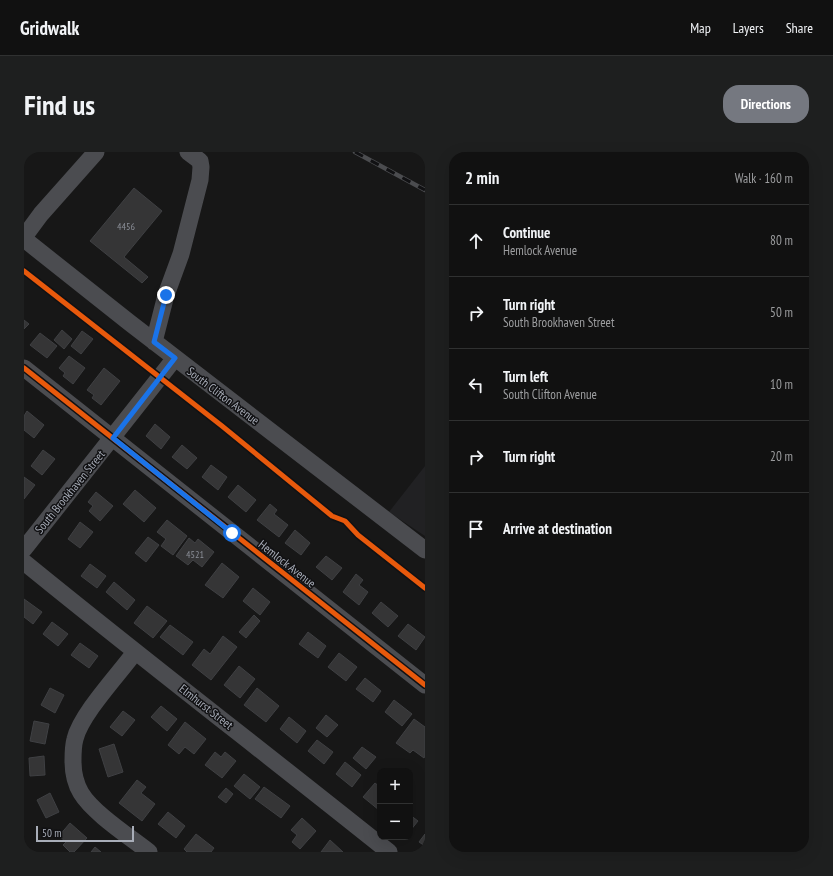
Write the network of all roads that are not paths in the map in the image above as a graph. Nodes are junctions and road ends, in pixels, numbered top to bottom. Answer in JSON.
{"nodes":[{"id":1,"x":96,"y":152,"type":"edge"},
{"id":2,"x":188,"y":152,"type":"edge"},
{"id":3,"x":24,"y":238,"type":"edge"},
{"id":4,"x":154,"y":342,"type":"junction"},
{"id":5,"x":175,"y":358,"type":"junction"},
{"id":6,"x":24,"y":368,"type":"edge"},
{"id":7,"x":113,"y":438,"type":"junction"},
{"id":8,"x":24,"y":549,"type":"edge"},
{"id":9,"x":425,"y":550,"type":"edge"},
{"id":10,"x":24,"y":562,"type":"edge"},
{"id":11,"x":136,"y":652,"type":"junction"},
{"id":12,"x":425,"y":685,"type":"edge"},
{"id":13,"x":149,"y":852,"type":"edge"},
{"id":14,"x":389,"y":852,"type":"edge"}],
"edges":[{"from":1,"to":3,"type":"street"},
{"from":2,"to":4,"type":"street"},
{"from":3,"to":4,"type":"street","name":"South Clifton Avenue"},
{"from":4,"to":5,"type":"street","name":"South Clifton Avenue"},
{"from":5,"to":7,"type":"street","name":"South Brookhaven Street"},
{"from":5,"to":9,"type":"street","name":"South Clifton Avenue"},
{"from":6,"to":7,"type":"street","name":"Hemlock Avenue"},
{"from":7,"to":8,"type":"street","name":"South Brookhaven Street"},
{"from":7,"to":12,"type":"street","name":"Hemlock Avenue"},
{"from":10,"to":11,"type":"street","name":"Elmhurst Street"},
{"from":11,"to":13,"type":"street"},
{"from":11,"to":14,"type":"street","name":"Elmhurst Street"}]}
